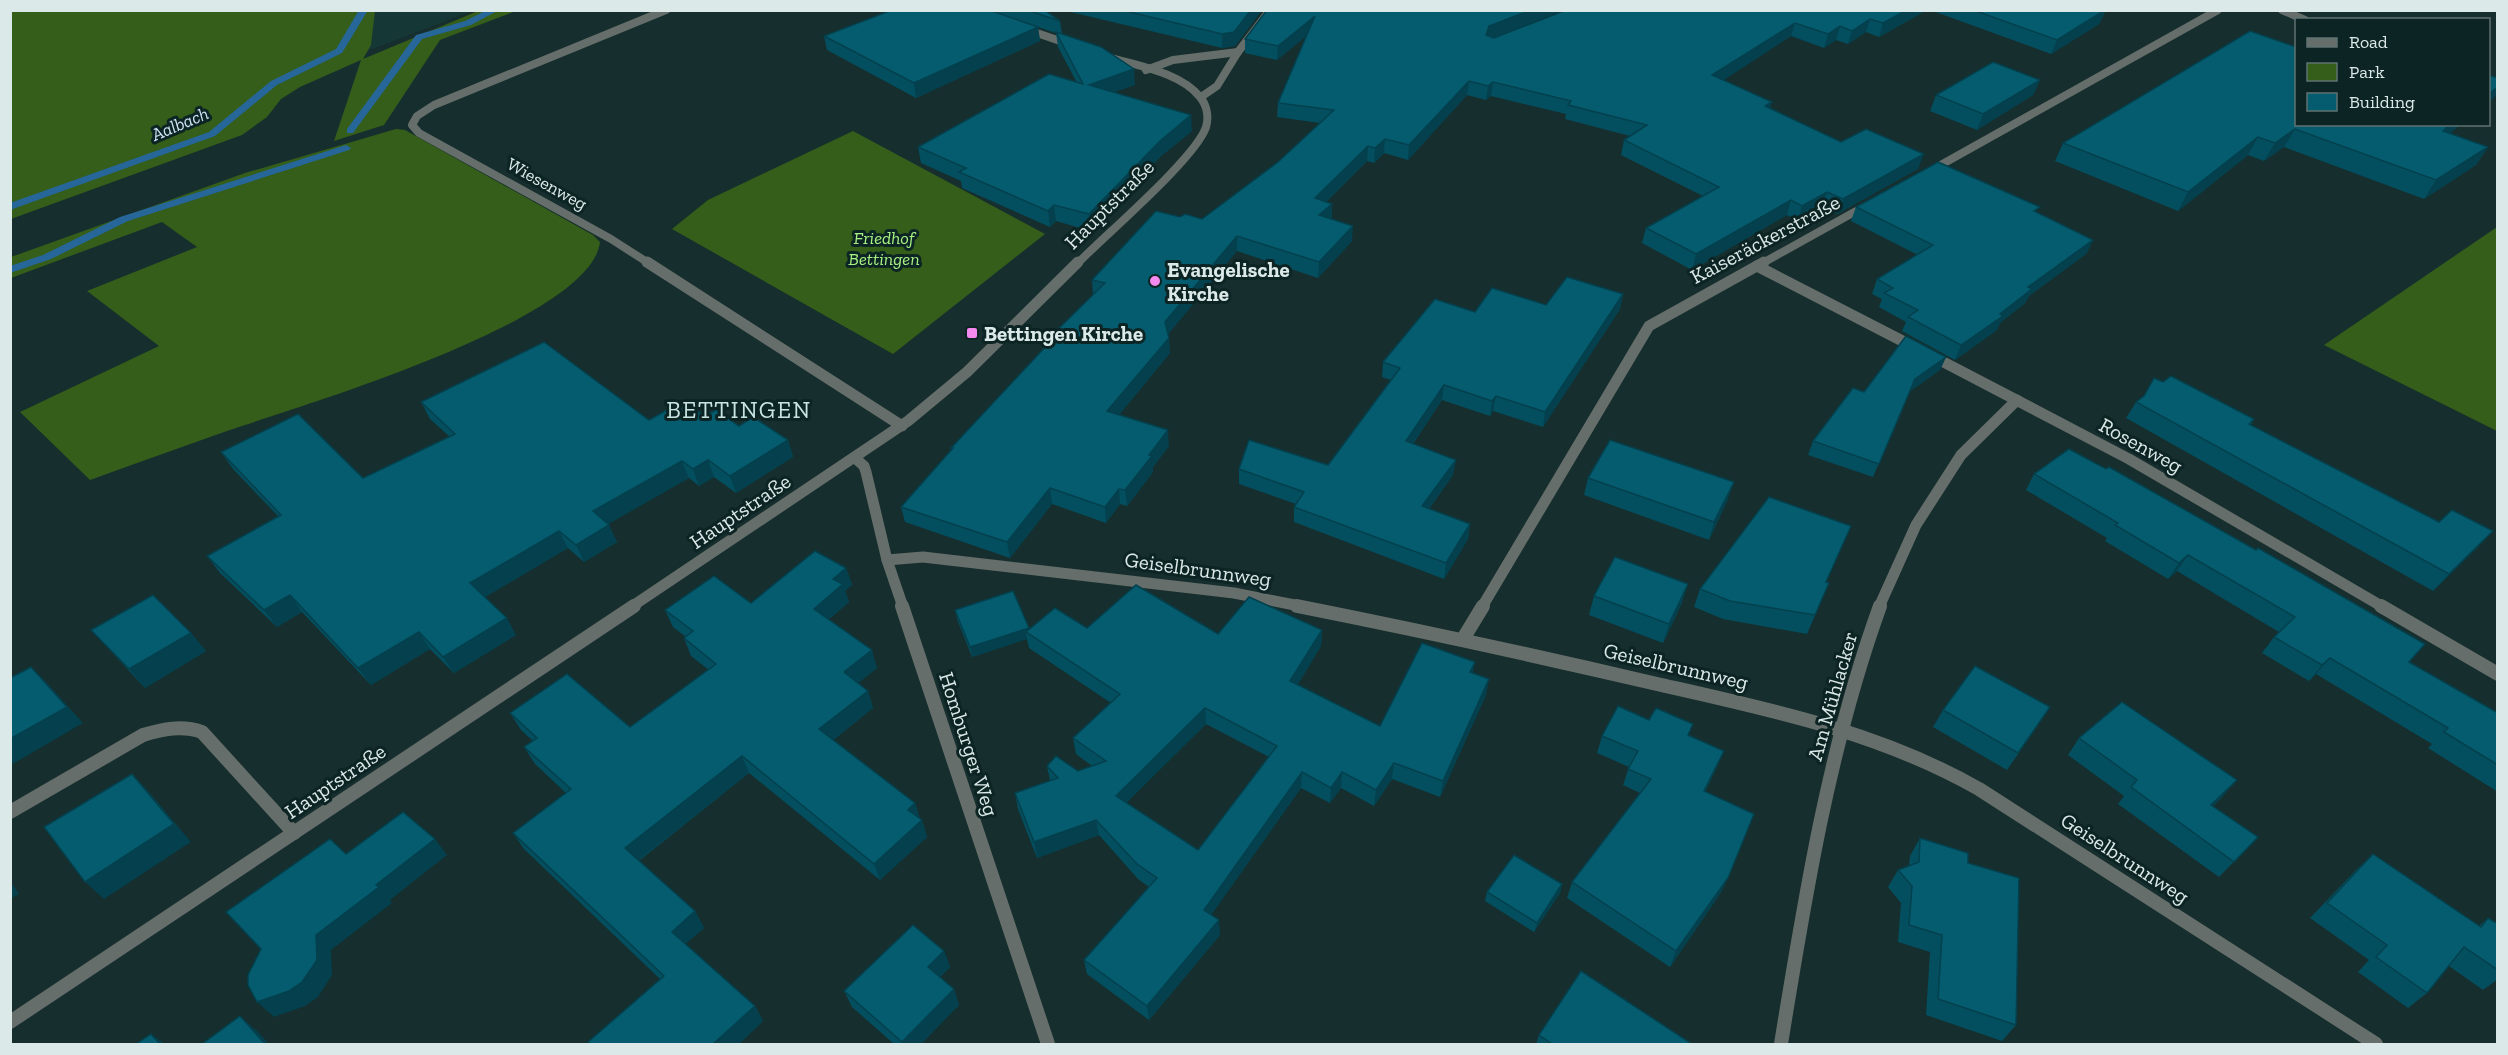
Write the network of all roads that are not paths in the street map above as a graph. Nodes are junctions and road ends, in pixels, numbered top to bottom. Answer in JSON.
{"nodes":[{"id":1,"x":666,"y":10,"type":"edge"},
{"id":2,"x":1270,"y":10,"type":"edge"},
{"id":3,"x":2218,"y":10,"type":"edge"},
{"id":4,"x":2282,"y":10,"type":"edge"},
{"id":5,"x":2300,"y":18,"type":"edge"},
{"id":6,"x":1018,"y":27,"type":"edge"},
{"id":7,"x":1082,"y":48,"type":"edge"},
{"id":8,"x":1238,"y":52,"type":"junction"},
{"id":9,"x":1104,"y":56,"type":"edge"},
{"id":10,"x":1146,"y":70,"type":"junction"},
{"id":11,"x":1201,"y":97,"type":"junction"},
{"id":12,"x":1921,"y":176,"type":"edge"},
{"id":13,"x":1880,"y":198,"type":"edge"},
{"id":14,"x":1757,"y":266,"type":"junction"},
{"id":15,"x":2017,"y":400,"type":"junction"},
{"id":16,"x":902,"y":426,"type":"junction"},
{"id":17,"x":855,"y":458,"type":"junction"},
{"id":18,"x":887,"y":560,"type":"junction"},
{"id":19,"x":1463,"y":639,"type":"junction"},
{"id":20,"x":2498,"y":674,"type":"edge"},
{"id":21,"x":1843,"y":730,"type":"junction"},
{"id":22,"x":10,"y":812,"type":"edge"},
{"id":23,"x":294,"y":833,"type":"junction"},
{"id":24,"x":10,"y":1022,"type":"edge"},
{"id":25,"x":1048,"y":1044,"type":"edge"},
{"id":26,"x":1781,"y":1044,"type":"edge"},
{"id":27,"x":2376,"y":1044,"type":"edge"}],
"edges":[{"from":1,"to":16,"type":"street","name":"Wiesenweg"},
{"from":2,"to":8,"type":"street"},
{"from":3,"to":12,"type":"street"},
{"from":4,"to":5,"type":"street"},
{"from":6,"to":7,"type":"street"},
{"from":8,"to":10,"type":"street"},
{"from":8,"to":11,"type":"street"},
{"from":9,"to":10,"type":"street"},
{"from":10,"to":11,"type":"street"},
{"from":11,"to":16,"type":"street","name":"Hauptstraße"},
{"from":13,"to":14,"type":"street","name":"Kaiseräckerstraße"},
{"from":14,"to":15,"type":"street","name":"Rosenweg"},
{"from":14,"to":19,"type":"street","name":"Kaiseräckerstraße"},
{"from":15,"to":20,"type":"street","name":"Rosenweg"},
{"from":15,"to":21,"type":"street","name":"Am Mühlacker"},
{"from":16,"to":17,"type":"street","name":"Hauptstraße"},
{"from":17,"to":18,"type":"street","name":"Homburger Weg"},
{"from":17,"to":23,"type":"street","name":"Hauptstraße"},
{"from":18,"to":19,"type":"street","name":"Geiselbrunnweg"},
{"from":18,"to":25,"type":"street","name":"Homburger Weg"},
{"from":19,"to":21,"type":"street","name":"Geiselbrunnweg"},
{"from":21,"to":26,"type":"street","name":"Am Mühlacker"},
{"from":21,"to":27,"type":"street","name":"Geiselbrunnweg"},
{"from":22,"to":23,"type":"street"},
{"from":23,"to":24,"type":"street","name":"Hauptstraße"}]}
